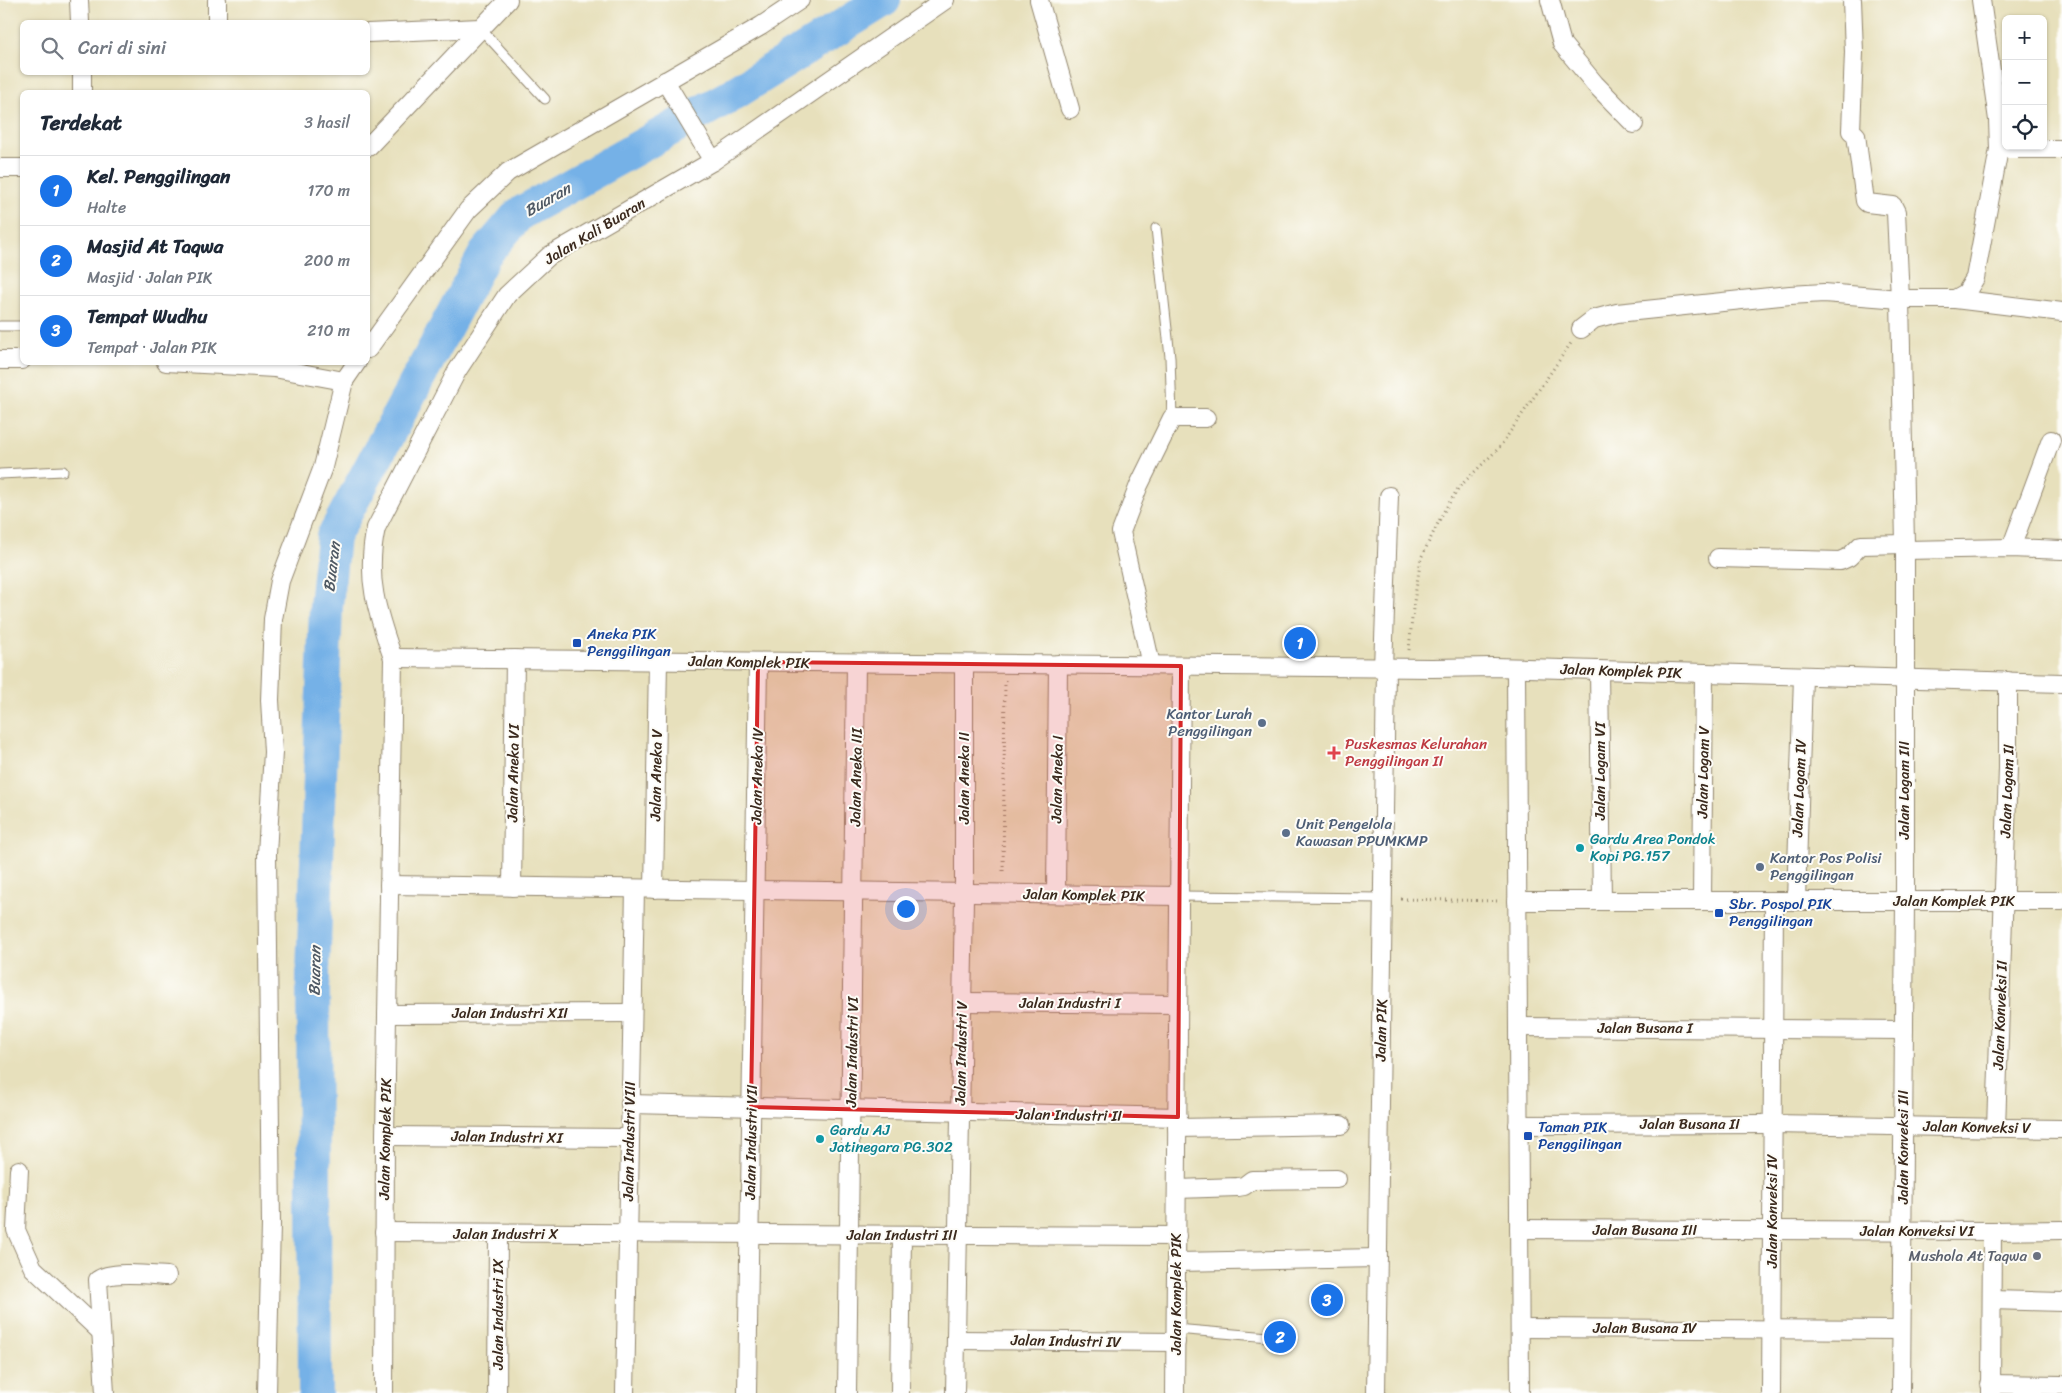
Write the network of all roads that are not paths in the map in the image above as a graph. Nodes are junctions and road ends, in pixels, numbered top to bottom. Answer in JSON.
{"nodes":[{"id":1,"x":79,"y":0,"type":"edge"},
{"id":2,"x":217,"y":0,"type":"edge"},
{"id":3,"x":508,"y":0,"type":"edge"},
{"id":4,"x":800,"y":0,"type":"edge"},
{"id":5,"x":946,"y":0,"type":"edge"},
{"id":6,"x":1039,"y":0,"type":"edge"},
{"id":7,"x":1550,"y":0,"type":"edge"},
{"id":8,"x":1852,"y":0,"type":"edge"},
{"id":9,"x":1981,"y":0,"type":"edge"},
{"id":10,"x":80,"y":20,"type":"edge"},
{"id":11,"x":218,"y":20,"type":"edge"},
{"id":12,"x":480,"y":28,"type":"junction"},
{"id":13,"x":370,"y":33,"type":"edge"},
{"id":14,"x":82,"y":75,"type":"edge"},
{"id":15,"x":668,"y":86,"type":"junction"},
{"id":16,"x":82,"y":90,"type":"edge"},
{"id":17,"x":545,"y":99,"type":"dead end"},
{"id":18,"x":1070,"y":109,"type":"dead end"},
{"id":19,"x":1634,"y":124,"type":"dead end"},
{"id":20,"x":370,"y":145,"type":"edge"},
{"id":21,"x":1999,"y":149,"type":"junction"},
{"id":22,"x":2062,"y":149,"type":"edge"},
{"id":23,"x":711,"y":156,"type":"junction"},
{"id":24,"x":0,"y":168,"type":"edge"},
{"id":25,"x":20,"y":168,"type":"edge"},
{"id":26,"x":1156,"y":228,"type":"dead end"},
{"id":27,"x":1900,"y":299,"type":"junction"},
{"id":28,"x":1955,"y":299,"type":"junction"},
{"id":29,"x":2062,"y":312,"type":"edge"},
{"id":30,"x":0,"y":326,"type":"edge"},
{"id":31,"x":20,"y":326,"type":"edge"},
{"id":32,"x":1580,"y":329,"type":"road end"},
{"id":33,"x":370,"y":345,"type":"edge"},
{"id":34,"x":0,"y":360,"type":"edge"},
{"id":35,"x":20,"y":360,"type":"edge"},
{"id":36,"x":266,"y":365,"type":"edge"},
{"id":37,"x":355,"y":365,"type":"edge"},
{"id":38,"x":344,"y":381,"type":"junction"},
{"id":39,"x":1172,"y":418,"type":"junction"},
{"id":40,"x":1206,"y":418,"type":"dead end"},
{"id":41,"x":2051,"y":440,"type":"dead end"},
{"id":42,"x":64,"y":471,"type":"dead end"},
{"id":43,"x":0,"y":474,"type":"edge"},
{"id":44,"x":1389,"y":496,"type":"dead end"},
{"id":45,"x":1905,"y":547,"type":"junction"},
{"id":46,"x":2011,"y":548,"type":"junction"},
{"id":47,"x":2062,"y":550,"type":"edge"},
{"id":48,"x":1718,"y":558,"type":"dead end"},
{"id":49,"x":393,"y":658,"type":"junction"},
{"id":50,"x":515,"y":659,"type":"junction"},
{"id":51,"x":658,"y":661,"type":"junction"},
{"id":52,"x":758,"y":662,"type":"junction"},
{"id":53,"x":856,"y":663,"type":"junction"},
{"id":54,"x":964,"y":664,"type":"junction"},
{"id":55,"x":1058,"y":664,"type":"junction"},
{"id":56,"x":1152,"y":665,"type":"junction"},
{"id":57,"x":1181,"y":666,"type":"junction"},
{"id":58,"x":1385,"y":668,"type":"junction"},
{"id":59,"x":1516,"y":668,"type":"junction"},
{"id":60,"x":1599,"y":670,"type":"junction"},
{"id":61,"x":1704,"y":673,"type":"junction"},
{"id":62,"x":1803,"y":676,"type":"junction"},
{"id":63,"x":1904,"y":679,"type":"junction"},
{"id":64,"x":2008,"y":682,"type":"junction"},
{"id":65,"x":2062,"y":683,"type":"edge"},
{"id":66,"x":389,"y":885,"type":"junction"},
{"id":67,"x":512,"y":887,"type":"junction"},
{"id":68,"x":635,"y":889,"type":"junction"},
{"id":69,"x":654,"y":889,"type":"junction"},
{"id":70,"x":755,"y":890,"type":"junction"},
{"id":71,"x":854,"y":891,"type":"junction"},
{"id":72,"x":964,"y":893,"type":"junction"},
{"id":73,"x":1056,"y":894,"type":"junction"},
{"id":74,"x":1179,"y":896,"type":"junction"},
{"id":75,"x":1382,"y":898,"type":"junction"},
{"id":76,"x":1517,"y":901,"type":"junction"},
{"id":77,"x":1602,"y":901,"type":"junction"},
{"id":78,"x":1702,"y":901,"type":"junction"},
{"id":79,"x":1774,"y":901,"type":"junction"},
{"id":80,"x":1796,"y":901,"type":"junction"},
{"id":81,"x":1905,"y":901,"type":"junction"},
{"id":82,"x":2003,"y":901,"type":"junction"},
{"id":83,"x":2062,"y":901,"type":"edge"},
{"id":84,"x":962,"y":1002,"type":"junction"},
{"id":85,"x":1178,"y":1004,"type":"junction"},
{"id":86,"x":632,"y":1013,"type":"junction"},
{"id":87,"x":387,"y":1014,"type":"junction"},
{"id":88,"x":1518,"y":1027,"type":"junction"},
{"id":89,"x":1773,"y":1029,"type":"junction"},
{"id":90,"x":1904,"y":1030,"type":"junction"},
{"id":91,"x":630,"y":1104,"type":"junction"},
{"id":92,"x":752,"y":1107,"type":"junction"},
{"id":93,"x":851,"y":1109,"type":"junction"},
{"id":94,"x":961,"y":1112,"type":"junction"},
{"id":95,"x":1178,"y":1123,"type":"junction"},
{"id":96,"x":1772,"y":1124,"type":"junction"},
{"id":97,"x":1341,"y":1125,"type":"dead end"},
{"id":98,"x":1518,"y":1125,"type":"junction"},
{"id":99,"x":1903,"y":1126,"type":"junction"},
{"id":100,"x":1996,"y":1128,"type":"junction"},
{"id":101,"x":2062,"y":1128,"type":"edge"},
{"id":102,"x":385,"y":1136,"type":"junction"},
{"id":103,"x":629,"y":1138,"type":"junction"},
{"id":104,"x":19,"y":1170,"type":"dead end"},
{"id":105,"x":1337,"y":1179,"type":"dead end"},
{"id":106,"x":1177,"y":1189,"type":"junction"},
{"id":107,"x":1519,"y":1229,"type":"junction"},
{"id":108,"x":1772,"y":1230,"type":"junction"},
{"id":109,"x":2062,"y":1230,"type":"edge"},
{"id":110,"x":1902,"y":1231,"type":"junction"},
{"id":111,"x":1992,"y":1231,"type":"junction"},
{"id":112,"x":384,"y":1232,"type":"junction"},
{"id":113,"x":498,"y":1234,"type":"junction"},
{"id":114,"x":627,"y":1234,"type":"junction"},
{"id":115,"x":750,"y":1235,"type":"junction"},
{"id":116,"x":849,"y":1235,"type":"junction"},
{"id":117,"x":902,"y":1235,"type":"junction"},
{"id":118,"x":958,"y":1235,"type":"junction"},
{"id":119,"x":1177,"y":1236,"type":"junction"},
{"id":120,"x":1378,"y":1258,"type":"junction"},
{"id":121,"x":1176,"y":1262,"type":"junction"},
{"id":122,"x":167,"y":1276,"type":"dead end"},
{"id":123,"x":1992,"y":1300,"type":"junction"},
{"id":124,"x":2062,"y":1302,"type":"edge"},
{"id":125,"x":1520,"y":1328,"type":"junction"},
{"id":126,"x":1771,"y":1329,"type":"junction"},
{"id":127,"x":1901,"y":1330,"type":"junction"},
{"id":128,"x":101,"y":1332,"type":"junction"},
{"id":129,"x":1176,"y":1336,"type":"junction"},
{"id":130,"x":1292,"y":1339,"type":"dead end"},
{"id":131,"x":956,"y":1340,"type":"junction"},
{"id":132,"x":2062,"y":1384,"type":"edge"},
{"id":133,"x":1991,"y":1389,"type":"edge"},
{"id":134,"x":105,"y":1393,"type":"edge"},
{"id":135,"x":267,"y":1393,"type":"edge"},
{"id":136,"x":384,"y":1393,"type":"edge"},
{"id":137,"x":498,"y":1393,"type":"edge"},
{"id":138,"x":625,"y":1393,"type":"edge"},
{"id":139,"x":747,"y":1393,"type":"edge"},
{"id":140,"x":847,"y":1393,"type":"edge"},
{"id":141,"x":900,"y":1393,"type":"edge"},
{"id":142,"x":955,"y":1393,"type":"edge"},
{"id":143,"x":1176,"y":1393,"type":"edge"},
{"id":144,"x":1376,"y":1393,"type":"edge"},
{"id":145,"x":1520,"y":1393,"type":"edge"},
{"id":146,"x":1770,"y":1393,"type":"edge"},
{"id":147,"x":1901,"y":1393,"type":"edge"}],
"edges":[{"from":1,"to":10,"type":"street"},
{"from":2,"to":11,"type":"street"},
{"from":3,"to":12,"type":"street"},
{"from":4,"to":15,"type":"street"},
{"from":5,"to":23,"type":"street","name":"Jalan Kali Buaran"},
{"from":6,"to":18,"type":"street"},
{"from":7,"to":19,"type":"street"},
{"from":8,"to":27,"type":"street","name":"Jalan Logam III"},
{"from":9,"to":21,"type":"street"},
{"from":12,"to":13,"type":"street"},
{"from":12,"to":17,"type":"lane"},
{"from":12,"to":20,"type":"street"},
{"from":14,"to":16,"type":"street"},
{"from":15,"to":23,"type":"street"},
{"from":15,"to":33,"type":"street"},
{"from":21,"to":22,"type":"street"},
{"from":21,"to":28,"type":"street"},
{"from":23,"to":49,"type":"street","name":"Jalan Kali Buaran"},
{"from":24,"to":25,"type":"street"},
{"from":26,"to":39,"type":"lane"},
{"from":27,"to":28,"type":"street"},
{"from":27,"to":32,"type":"street"},
{"from":27,"to":45,"type":"street","name":"Jalan Logam III"},
{"from":28,"to":29,"type":"street"},
{"from":30,"to":31,"type":"lane"},
{"from":34,"to":35,"type":"street"},
{"from":36,"to":38,"type":"street"},
{"from":37,"to":38,"type":"street"},
{"from":38,"to":135,"type":"street"},
{"from":39,"to":40,"type":"street"},
{"from":39,"to":56,"type":"street"},
{"from":41,"to":46,"type":"street"},
{"from":42,"to":43,"type":"lane"},
{"from":44,"to":58,"type":"street","name":"Jalan PIK"},
{"from":45,"to":46,"type":"street"},
{"from":45,"to":48,"type":"street"},
{"from":45,"to":63,"type":"street","name":"Jalan Logam III"},
{"from":46,"to":47,"type":"street"},
{"from":49,"to":50,"type":"street","name":"Jalan Komplek PIK"},
{"from":49,"to":66,"type":"street","name":"Jalan Komplek PIK"},
{"from":50,"to":51,"type":"street","name":"Jalan Komplek PIK"},
{"from":50,"to":67,"type":"street","name":"Jalan Aneka VI"},
{"from":51,"to":52,"type":"street","name":"Jalan Komplek PIK"},
{"from":51,"to":69,"type":"street","name":"Jalan Aneka V"},
{"from":52,"to":53,"type":"street","name":"Jalan Komplek PIK"},
{"from":52,"to":70,"type":"street","name":"Jalan Aneka IV"},
{"from":53,"to":54,"type":"street","name":"Jalan Komplek PIK"},
{"from":53,"to":71,"type":"street","name":"Jalan Aneka III"},
{"from":54,"to":55,"type":"street","name":"Jalan Komplek PIK"},
{"from":54,"to":72,"type":"street","name":"Jalan Aneka II"},
{"from":55,"to":56,"type":"street","name":"Jalan Komplek PIK"},
{"from":55,"to":73,"type":"street","name":"Jalan Aneka I"},
{"from":56,"to":57,"type":"street","name":"Jalan Komplek PIK"},
{"from":57,"to":58,"type":"street","name":"Jalan Komplek PIK"},
{"from":57,"to":74,"type":"street","name":"Jalan Komplek PIK"},
{"from":58,"to":59,"type":"street","name":"Jalan Komplek PIK"},
{"from":58,"to":75,"type":"street","name":"Jalan PIK"},
{"from":59,"to":60,"type":"street","name":"Jalan Komplek PIK"},
{"from":59,"to":76,"type":"street"},
{"from":60,"to":61,"type":"street","name":"Jalan Komplek PIK"},
{"from":60,"to":77,"type":"street","name":"Jalan Logam VI"},
{"from":61,"to":62,"type":"street","name":"Jalan Komplek PIK"},
{"from":61,"to":78,"type":"street","name":"Jalan Logam V"},
{"from":62,"to":63,"type":"street","name":"Jalan Komplek PIK"},
{"from":62,"to":80,"type":"street","name":"Jalan Logam IV"},
{"from":63,"to":64,"type":"street","name":"Jalan Komplek PIK"},
{"from":63,"to":81,"type":"street","name":"Jalan Logam III"},
{"from":64,"to":65,"type":"street","name":"Jalan Komplek PIK"},
{"from":64,"to":82,"type":"street","name":"Jalan Logam II"},
{"from":66,"to":67,"type":"street","name":"Jalan Komplek PIK"},
{"from":66,"to":87,"type":"street","name":"Jalan Komplek PIK"},
{"from":67,"to":68,"type":"street","name":"Jalan Komplek PIK"},
{"from":68,"to":69,"type":"street","name":"Jalan Komplek PIK"},
{"from":68,"to":86,"type":"street","name":"Jalan Industri VIII"},
{"from":69,"to":70,"type":"street","name":"Jalan Komplek PIK"},
{"from":70,"to":71,"type":"street","name":"Jalan Komplek PIK"},
{"from":70,"to":92,"type":"street","name":"Jalan Industri VII"},
{"from":71,"to":72,"type":"street","name":"Jalan Komplek PIK"},
{"from":71,"to":93,"type":"street","name":"Jalan Industri VI"},
{"from":72,"to":73,"type":"street","name":"Jalan Komplek PIK"},
{"from":72,"to":84,"type":"street","name":"Jalan Industri V"},
{"from":73,"to":74,"type":"street","name":"Jalan Komplek PIK"},
{"from":74,"to":75,"type":"lane"},
{"from":74,"to":85,"type":"street","name":"Jalan Komplek PIK"},
{"from":75,"to":120,"type":"street","name":"Jalan PIK"},
{"from":76,"to":77,"type":"street","name":"Jalan Komplek PIK"},
{"from":76,"to":88,"type":"street"},
{"from":77,"to":78,"type":"street","name":"Jalan Komplek PIK"},
{"from":78,"to":79,"type":"street","name":"Jalan Komplek PIK"},
{"from":79,"to":80,"type":"street","name":"Jalan Komplek PIK"},
{"from":79,"to":89,"type":"street","name":"Jalan Konveksi IV"},
{"from":80,"to":81,"type":"street","name":"Jalan Komplek PIK"},
{"from":81,"to":82,"type":"street","name":"Jalan Komplek PIK"},
{"from":81,"to":90,"type":"street","name":"Jalan Konveksi III"},
{"from":82,"to":83,"type":"street","name":"Jalan Komplek PIK"},
{"from":82,"to":100,"type":"street","name":"Jalan Konveksi II"},
{"from":84,"to":85,"type":"street","name":"Jalan Industri I"},
{"from":84,"to":94,"type":"street","name":"Jalan Industri V"},
{"from":85,"to":95,"type":"street","name":"Jalan Komplek PIK"},
{"from":86,"to":87,"type":"street","name":"Jalan Industri XII"},
{"from":86,"to":91,"type":"street","name":"Jalan Industri VIII"},
{"from":87,"to":102,"type":"street","name":"Jalan Komplek PIK"},
{"from":88,"to":89,"type":"street","name":"Jalan Busana I"},
{"from":88,"to":98,"type":"street"},
{"from":89,"to":90,"type":"street"},
{"from":89,"to":96,"type":"street","name":"Jalan Konveksi IV"},
{"from":90,"to":99,"type":"street","name":"Jalan Konveksi III"},
{"from":91,"to":92,"type":"street"},
{"from":91,"to":103,"type":"street","name":"Jalan Industri VIII"},
{"from":92,"to":93,"type":"street"},
{"from":92,"to":115,"type":"street","name":"Jalan Industri VII"},
{"from":93,"to":94,"type":"street"},
{"from":93,"to":116,"type":"street","name":"Jalan Industri VI"},
{"from":94,"to":95,"type":"street","name":"Jalan Industri II"},
{"from":94,"to":118,"type":"street","name":"Jalan Industri V"},
{"from":95,"to":97,"type":"street","name":"Jalan Industri II"},
{"from":95,"to":106,"type":"street","name":"Jalan Komplek PIK"},
{"from":96,"to":98,"type":"street","name":"Jalan Busana II"},
{"from":96,"to":99,"type":"street","name":"Jalan Konveksi V"},
{"from":96,"to":108,"type":"street","name":"Jalan Konveksi IV"},
{"from":98,"to":107,"type":"street"},
{"from":99,"to":100,"type":"street","name":"Jalan Konveksi V"},
{"from":99,"to":110,"type":"street","name":"Jalan Konveksi III"},
{"from":100,"to":101,"type":"street","name":"Jalan Konveksi V"},
{"from":102,"to":103,"type":"street","name":"Jalan Industri XI"},
{"from":102,"to":112,"type":"street","name":"Jalan Komplek PIK"},
{"from":103,"to":114,"type":"street","name":"Jalan Industri VIII"},
{"from":104,"to":128,"type":"street"},
{"from":105,"to":106,"type":"street"},
{"from":106,"to":119,"type":"street","name":"Jalan Komplek PIK"},
{"from":107,"to":108,"type":"street","name":"Jalan Busana III"},
{"from":107,"to":125,"type":"street"},
{"from":108,"to":110,"type":"street","name":"Jalan Konveksi VI"},
{"from":108,"to":126,"type":"street","name":"Jalan Konveksi IV"},
{"from":109,"to":111,"type":"street","name":"Jalan Konveksi VI"},
{"from":110,"to":111,"type":"street","name":"Jalan Konveksi VI"},
{"from":110,"to":127,"type":"street","name":"Jalan Konveksi III"},
{"from":111,"to":123,"type":"street"},
{"from":112,"to":113,"type":"street","name":"Jalan Industri X"},
{"from":112,"to":136,"type":"street","name":"Jalan Komplek PIK"},
{"from":113,"to":114,"type":"street","name":"Jalan Industri X"},
{"from":113,"to":137,"type":"street","name":"Jalan Industri IX"},
{"from":114,"to":115,"type":"street","name":"Jalan Industri III"},
{"from":114,"to":138,"type":"street","name":"Jalan Industri VIII"},
{"from":115,"to":116,"type":"street","name":"Jalan Industri III"},
{"from":115,"to":139,"type":"street","name":"Jalan Industri VII"},
{"from":116,"to":117,"type":"street","name":"Jalan Industri III"},
{"from":116,"to":140,"type":"street","name":"Jalan Industri VI"},
{"from":117,"to":118,"type":"street","name":"Jalan Industri III"},
{"from":117,"to":141,"type":"street"},
{"from":118,"to":119,"type":"street","name":"Jalan Industri III"},
{"from":118,"to":131,"type":"street","name":"Jalan Industri V"},
{"from":119,"to":121,"type":"street","name":"Jalan Komplek PIK"},
{"from":120,"to":121,"type":"street"},
{"from":120,"to":144,"type":"street","name":"Jalan PIK"},
{"from":121,"to":129,"type":"street","name":"Jalan Komplek PIK"},
{"from":122,"to":128,"type":"street"},
{"from":123,"to":124,"type":"street"},
{"from":123,"to":133,"type":"street"},
{"from":125,"to":126,"type":"street","name":"Jalan Busana IV"},
{"from":125,"to":145,"type":"street"},
{"from":126,"to":127,"type":"street","name":"Jalan Busana IV"},
{"from":126,"to":146,"type":"street","name":"Jalan Konveksi IV"},
{"from":127,"to":147,"type":"street","name":"Jalan Konveksi III"},
{"from":128,"to":134,"type":"street"},
{"from":129,"to":130,"type":"lane"},
{"from":129,"to":131,"type":"street","name":"Jalan Industri IV"},
{"from":129,"to":143,"type":"street","name":"Jalan Komplek PIK"},
{"from":131,"to":142,"type":"street","name":"Jalan Industri V"},
{"from":132,"to":133,"type":"street"}]}
